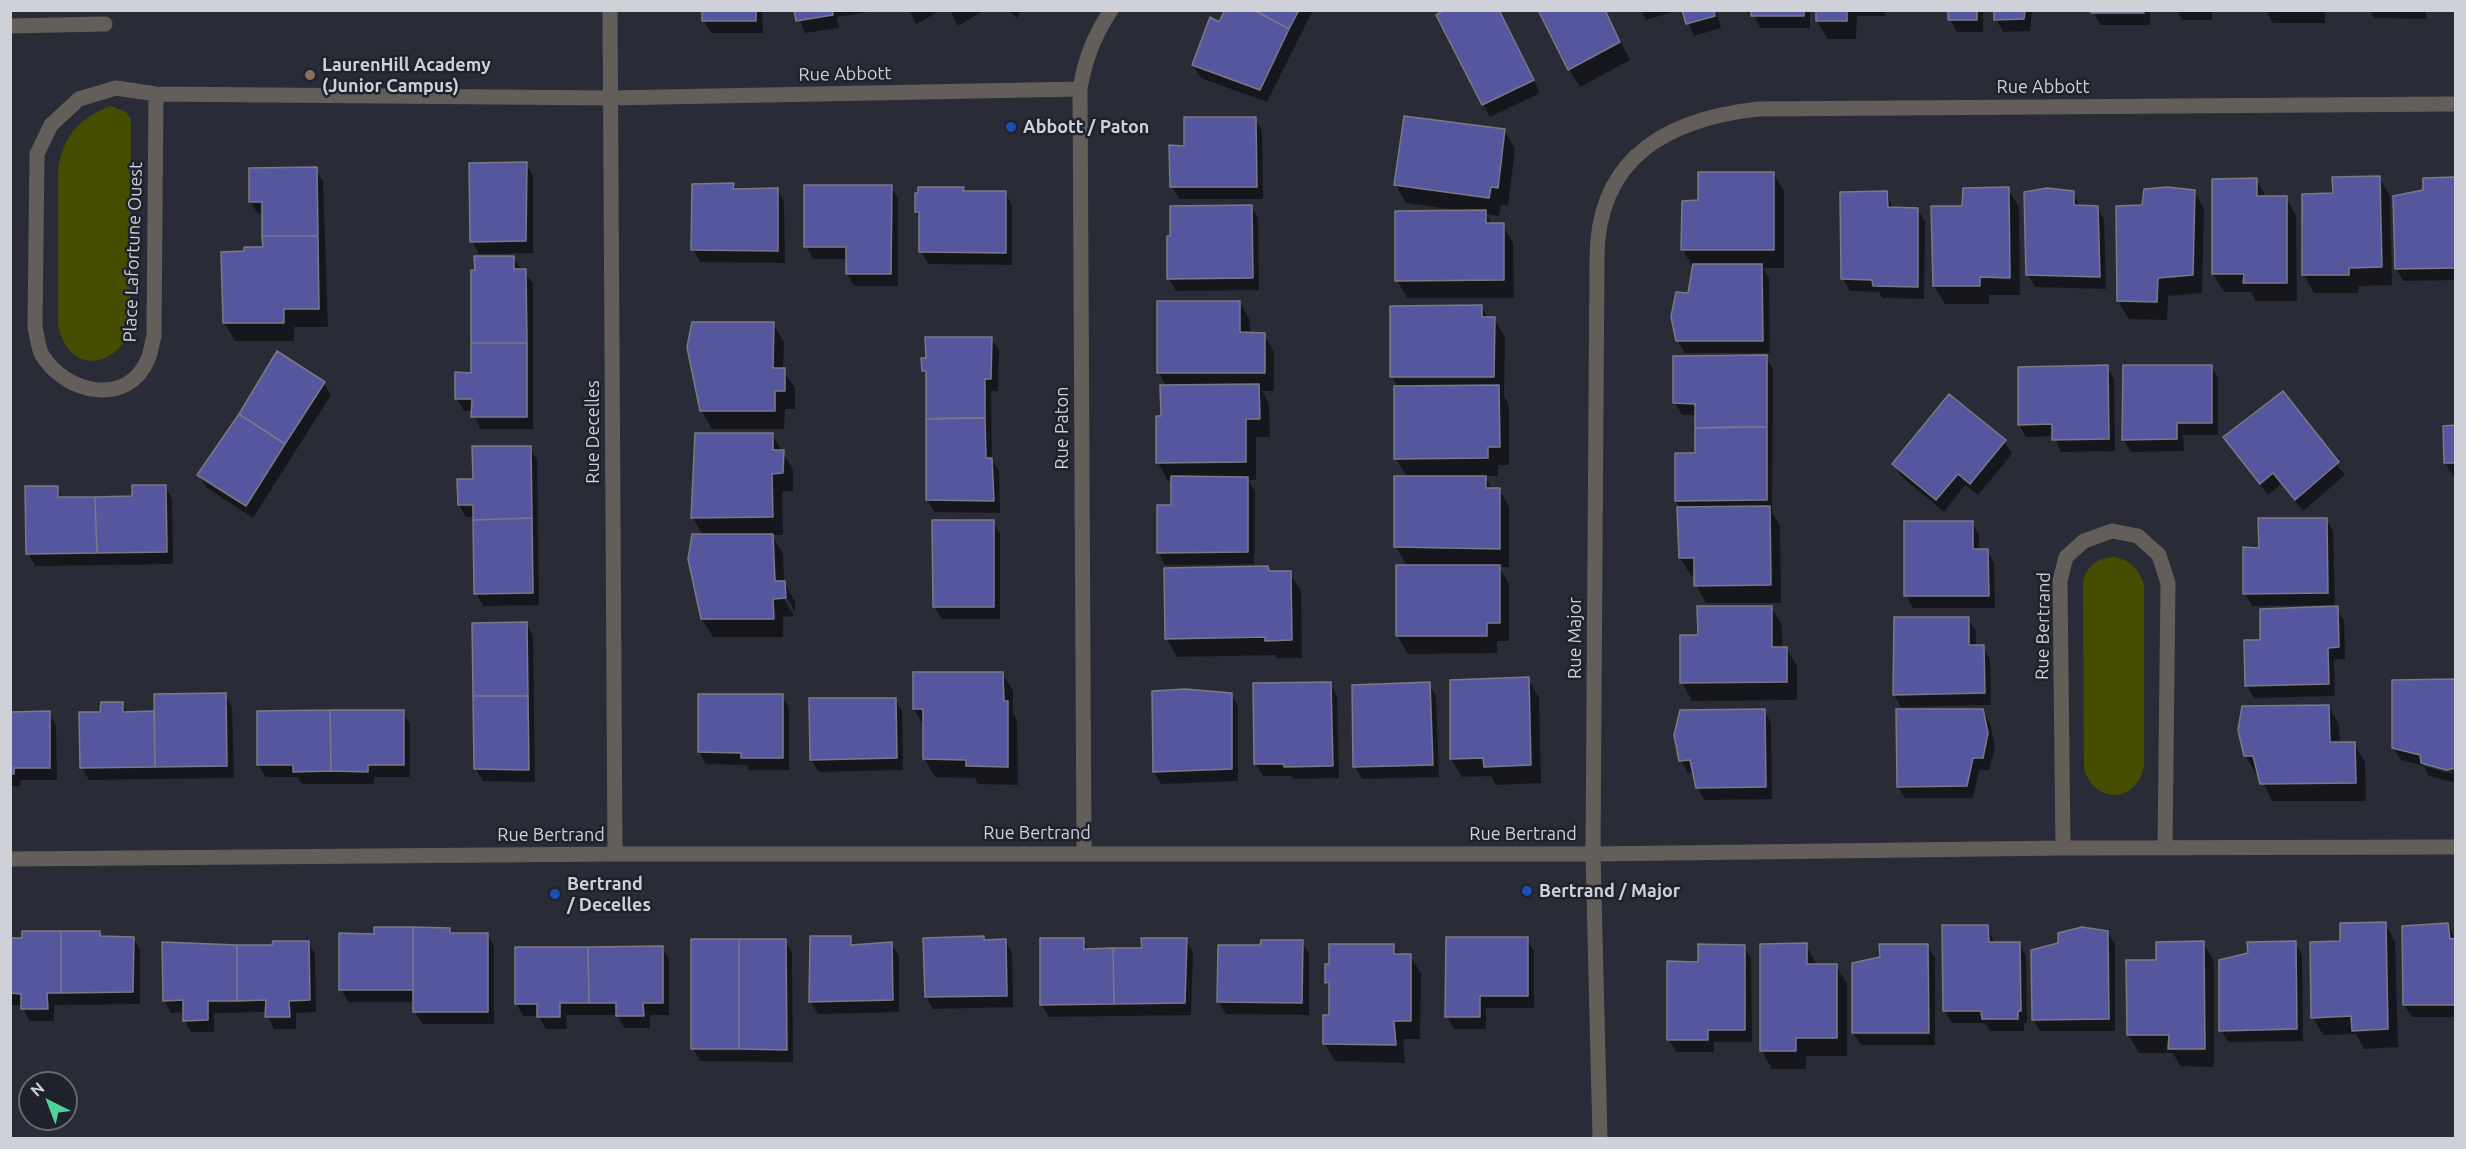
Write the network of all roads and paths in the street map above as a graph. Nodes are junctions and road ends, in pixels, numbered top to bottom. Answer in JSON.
{"nodes":[{"id":1,"x":610,"y":10,"type":"edge"},
{"id":2,"x":1111,"y":10,"type":"edge"},
{"id":3,"x":105,"y":24,"type":"dead end"},
{"id":4,"x":10,"y":26,"type":"edge"},
{"id":5,"x":1080,"y":89,"type":"junction"},
{"id":6,"x":156,"y":94,"type":"junction"},
{"id":7,"x":610,"y":98,"type":"junction"},
{"id":8,"x":2456,"y":104,"type":"edge"},
{"id":9,"x":1640,"y":151,"type":"joint"},
{"id":10,"x":2456,"y":847,"type":"edge"},
{"id":11,"x":2063,"y":848,"type":"junction"},
{"id":12,"x":2165,"y":848,"type":"junction"},
{"id":13,"x":1084,"y":852,"type":"junction"},
{"id":14,"x":615,"y":854,"type":"junction"},
{"id":15,"x":1593,"y":854,"type":"junction"},
{"id":16,"x":10,"y":859,"type":"edge"},
{"id":17,"x":1600,"y":1138,"type":"edge"}],
"edges":[{"from":1,"to":7,"type":"street","name":"Rue Decelles"},
{"from":2,"to":5,"type":"street","name":"Rue Paton"},
{"from":3,"to":4,"type":"street"},
{"from":5,"to":7,"type":"street","name":"Rue Abbott"},
{"from":5,"to":13,"type":"street","name":"Rue Paton"},
{"from":6,"to":6,"type":"street","name":"Place Lafortune Ouest"},
{"from":6,"to":7,"type":"street","name":"Place Lafortune Ouest"},
{"from":7,"to":14,"type":"street","name":"Rue Decelles"},
{"from":8,"to":9,"type":"street","name":"Rue Abbott"},
{"from":9,"to":15,"type":"street","name":"Rue Major"},
{"from":10,"to":12,"type":"street","name":"Rue Bertrand"},
{"from":11,"to":12,"type":"street","name":"Rue Bertrand"},
{"from":11,"to":12,"type":"street","name":"Rue Bertrand"},
{"from":11,"to":15,"type":"street","name":"Rue Bertrand"},
{"from":13,"to":14,"type":"street","name":"Rue Bertrand"},
{"from":13,"to":15,"type":"street","name":"Rue Bertrand"},
{"from":14,"to":16,"type":"street","name":"Rue Bertrand"},
{"from":15,"to":17,"type":"street","name":"Rue Major"}]}
